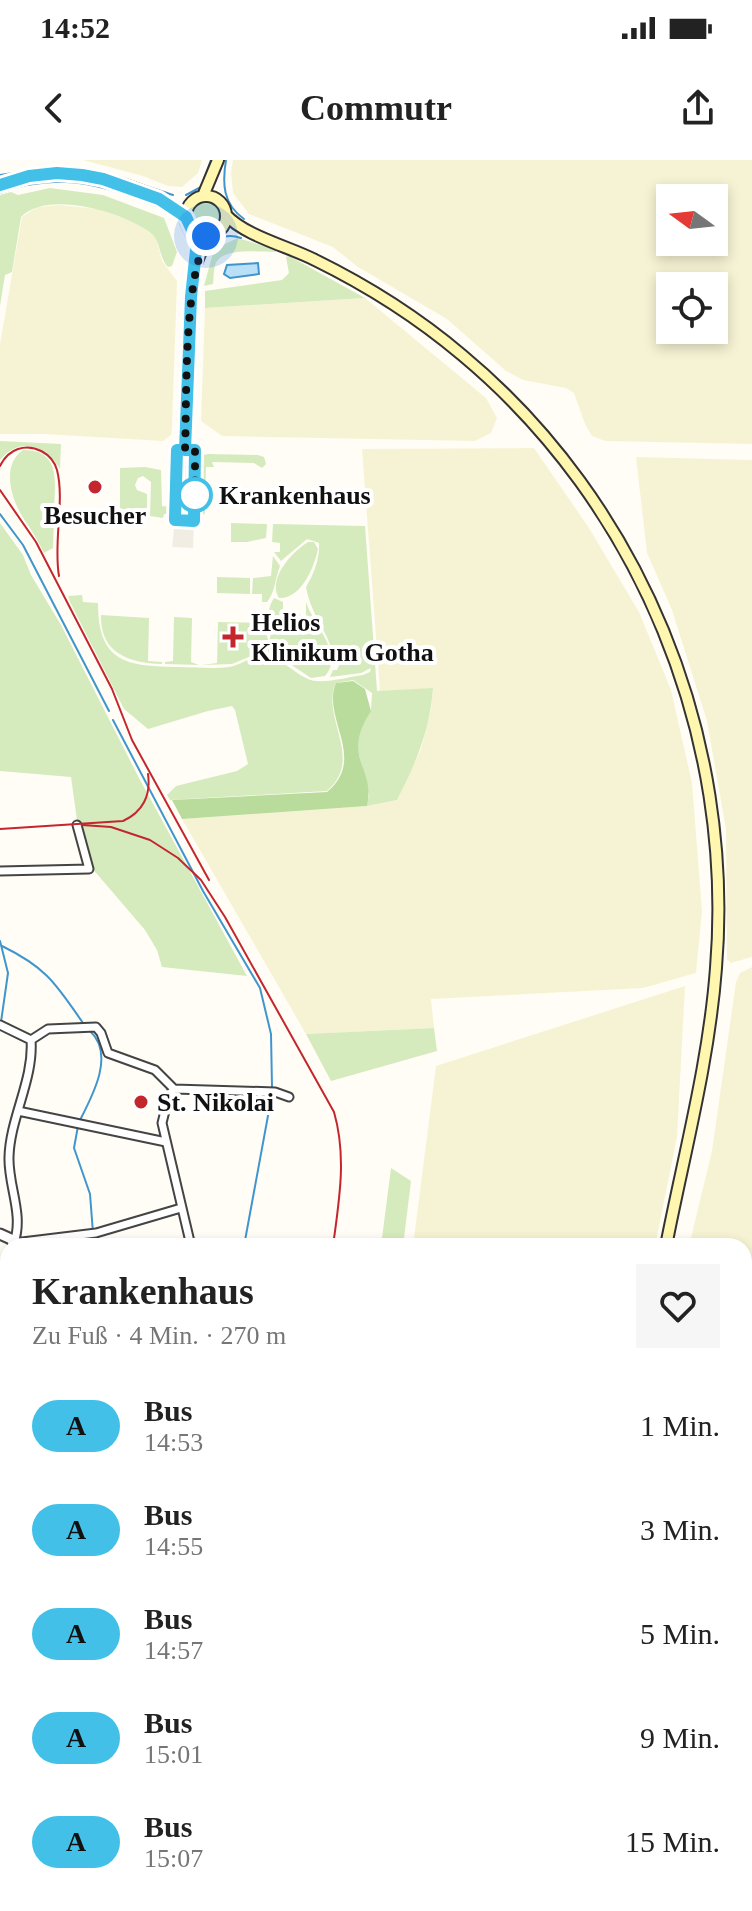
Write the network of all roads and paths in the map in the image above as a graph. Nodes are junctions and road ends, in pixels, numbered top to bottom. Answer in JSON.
{"nodes":[{"id":1,"x":218,"y":160,"type":"edge"},
{"id":2,"x":0,"y":185,"type":"edge"},
{"id":3,"x":203,"y":196,"type":"junction"},
{"id":4,"x":159,"y":199,"type":"junction"},
{"id":5,"x":218,"y":199,"type":"junction"},
{"id":6,"x":192,"y":202,"type":"junction"},
{"id":7,"x":226,"y":215,"type":"junction"},
{"id":8,"x":186,"y":217,"type":"junction"},
{"id":9,"x":222,"y":228,"type":"junction"},
{"id":10,"x":195,"y":233,"type":"junction"},
{"id":11,"x":255,"y":234,"type":"junction"},
{"id":12,"x":209,"y":236,"type":"junction"},
{"id":13,"x":194,"y":272,"type":"junction"},
{"id":14,"x":181,"y":450,"type":"junction"},
{"id":15,"x":77,"y":825,"type":"dead end"},
{"id":16,"x":0,"y":871,"type":"edge"},
{"id":17,"x":1,"y":1025,"type":"edge"},
{"id":18,"x":31,"y":1040,"type":"junction"},
{"id":19,"x":174,"y":1089,"type":"junction"},
{"id":20,"x":289,"y":1097,"type":"dead end"},
{"id":21,"x":18,"y":1111,"type":"junction"},
{"id":22,"x":166,"y":1142,"type":"junction"},
{"id":23,"x":181,"y":1208,"type":"junction"},
{"id":24,"x":17,"y":1238,"type":"edge"},
{"id":25,"x":59,"y":1238,"type":"edge"},
{"id":26,"x":189,"y":1238,"type":"edge"},
{"id":27,"x":668,"y":1238,"type":"edge"}],
"edges":[{"from":1,"to":3,"type":"main road"},
{"from":1,"to":5,"type":"main road"},
{"from":2,"to":4,"type":"main road"},
{"from":3,"to":5,"type":"main road"},
{"from":3,"to":6,"type":"main road"},
{"from":4,"to":6,"type":"main road"},
{"from":4,"to":8,"type":"main road"},
{"from":5,"to":7,"type":"main road"},
{"from":6,"to":8,"type":"main road"},
{"from":7,"to":9,"type":"main road"},
{"from":7,"to":11,"type":"main road"},
{"from":8,"to":10,"type":"main road"},
{"from":9,"to":11,"type":"main road"},
{"from":9,"to":12,"type":"main road"},
{"from":10,"to":12,"type":"main road"},
{"from":10,"to":13,"type":"street"},
{"from":11,"to":27,"type":"main road"},
{"from":12,"to":13,"type":"street"},
{"from":13,"to":14,"type":"street"},
{"from":14,"to":14,"type":"street"},
{"from":15,"to":16,"type":"street"},
{"from":17,"to":18,"type":"street"},
{"from":18,"to":19,"type":"street"},
{"from":18,"to":21,"type":"street"},
{"from":19,"to":20,"type":"street"},
{"from":19,"to":22,"type":"street"},
{"from":21,"to":22,"type":"street"},
{"from":21,"to":24,"type":"street"},
{"from":22,"to":23,"type":"street"},
{"from":23,"to":25,"type":"street"},
{"from":23,"to":26,"type":"street"}]}
